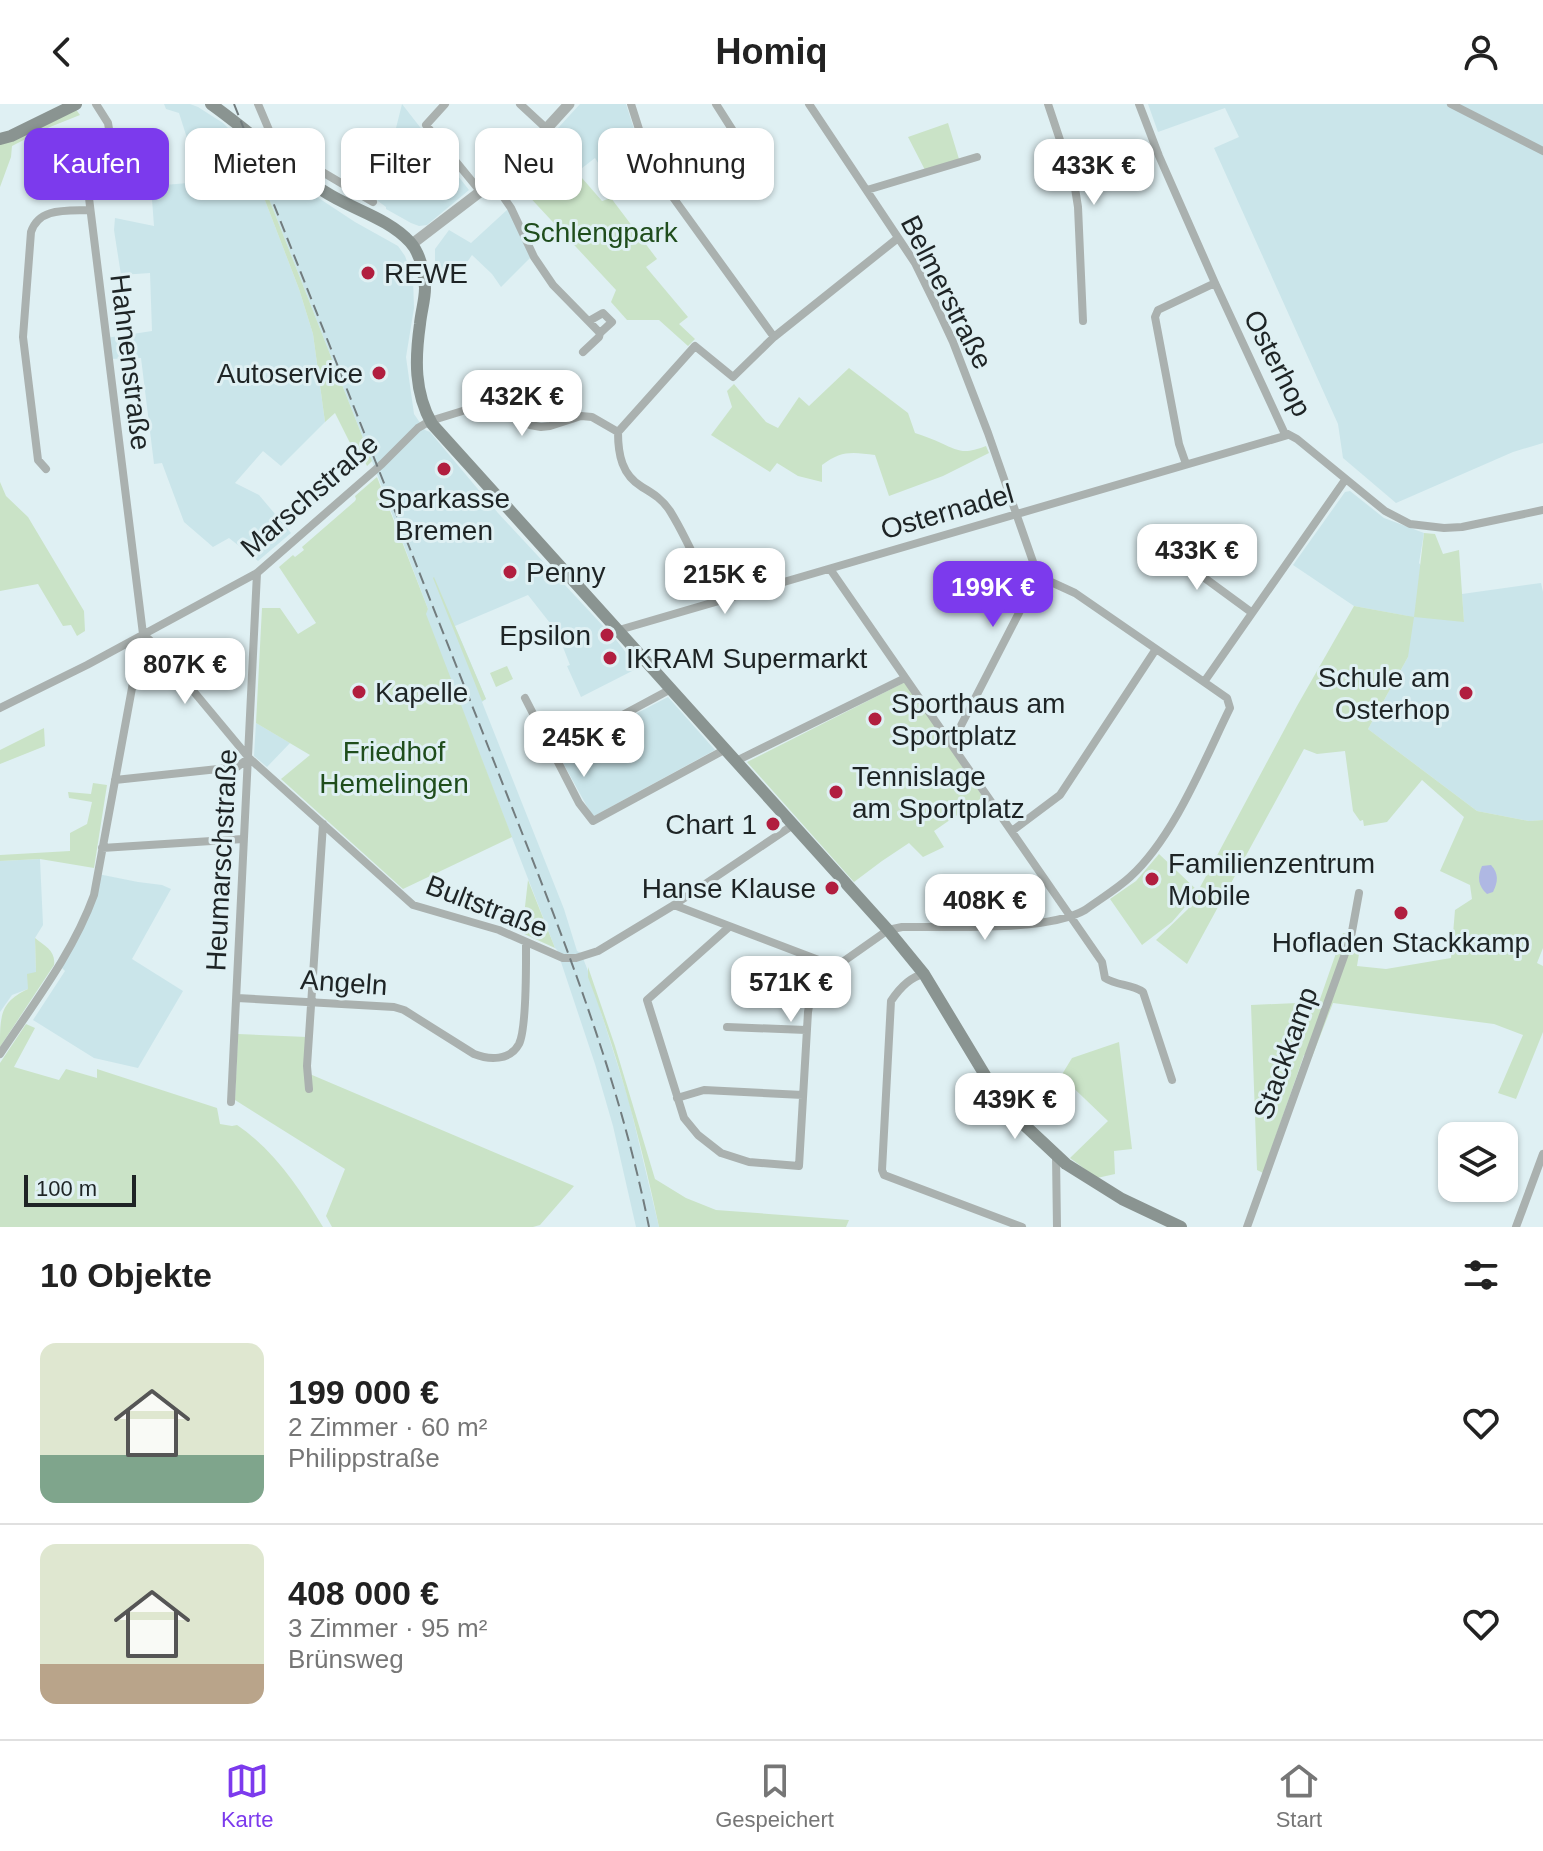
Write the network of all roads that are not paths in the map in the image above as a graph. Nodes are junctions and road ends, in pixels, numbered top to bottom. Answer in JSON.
{"nodes":[{"id":1,"x":57,"y":104,"type":"edge"},
{"id":2,"x":76,"y":104,"type":"edge"},
{"id":3,"x":96,"y":104,"type":"edge"},
{"id":4,"x":211,"y":104,"type":"edge"},
{"id":5,"x":258,"y":104,"type":"edge"},
{"id":6,"x":445,"y":104,"type":"edge"},
{"id":7,"x":520,"y":104,"type":"edge"},
{"id":8,"x":569,"y":104,"type":"edge"},
{"id":9,"x":631,"y":104,"type":"edge"},
{"id":10,"x":716,"y":104,"type":"edge"},
{"id":11,"x":809,"y":104,"type":"edge"},
{"id":12,"x":1048,"y":104,"type":"edge"},
{"id":13,"x":1139,"y":104,"type":"edge"},
{"id":14,"x":1451,"y":104,"type":"edge"},
{"id":15,"x":546,"y":128,"type":"edge"},
{"id":16,"x":548,"y":128,"type":"edge"},
{"id":17,"x":731,"y":128,"type":"edge"},
{"id":18,"x":0,"y":131,"type":"edge"},
{"id":19,"x":0,"y":139,"type":"edge"},
{"id":20,"x":1543,"y":151,"type":"edge"},
{"id":21,"x":977,"y":157,"type":"dead end"},
{"id":22,"x":475,"y":185,"type":"edge"},
{"id":23,"x":867,"y":190,"type":"junction"},
{"id":24,"x":475,"y":195,"type":"edge"},
{"id":25,"x":505,"y":200,"type":"edge"},
{"id":26,"x":373,"y":202,"type":"dead end"},
{"id":27,"x":90,"y":210,"type":"junction"},
{"id":28,"x":898,"y":238,"type":"junction"},
{"id":29,"x":412,"y":244,"type":"junction"},
{"id":30,"x":1215,"y":283,"type":"junction"},
{"id":31,"x":589,"y":321,"type":"junction"},
{"id":32,"x":1083,"y":321,"type":"dead end"},
{"id":33,"x":600,"y":333,"type":"junction"},
{"id":34,"x":774,"y":337,"type":"junction"},
{"id":35,"x":583,"y":352,"type":"dead end"},
{"id":36,"x":430,"y":421,"type":"junction"},
{"id":37,"x":618,"y":432,"type":"junction"},
{"id":38,"x":1288,"y":435,"type":"junction"},
{"id":39,"x":1186,"y":464,"type":"junction"},
{"id":40,"x":46,"y":469,"type":"dead end"},
{"id":41,"x":1345,"y":480,"type":"junction"},
{"id":42,"x":1543,"y":510,"type":"edge"},
{"id":43,"x":1017,"y":514,"type":"junction"},
{"id":44,"x":1161,"y":546,"type":"dead end"},
{"id":45,"x":830,"y":569,"type":"junction"},
{"id":46,"x":257,"y":573,"type":"junction"},
{"id":47,"x":1038,"y":576,"type":"junction"},
{"id":48,"x":715,"y":602,"type":"junction"},
{"id":49,"x":1251,"y":612,"type":"junction"},
{"id":50,"x":619,"y":630,"type":"junction"},
{"id":51,"x":143,"y":634,"type":"junction"},
{"id":52,"x":1156,"y":649,"type":"junction"},
{"id":53,"x":905,"y":678,"type":"junction"},
{"id":54,"x":1204,"y":682,"type":"junction"},
{"id":55,"x":671,"y":689,"type":"junction"},
{"id":56,"x":525,"y":698,"type":"dead end"},
{"id":57,"x":0,"y":708,"type":"edge"},
{"id":58,"x":952,"y":743,"type":"junction"},
{"id":59,"x":726,"y":749,"type":"junction"},
{"id":60,"x":552,"y":753,"type":"junction"},
{"id":61,"x":249,"y":758,"type":"junction"},
{"id":62,"x":736,"y":761,"type":"junction"},
{"id":63,"x":115,"y":780,"type":"junction"},
{"id":64,"x":323,"y":824,"type":"junction"},
{"id":65,"x":793,"y":825,"type":"junction"},
{"id":66,"x":1012,"y":831,"type":"junction"},
{"id":67,"x":243,"y":839,"type":"junction"},
{"id":68,"x":102,"y":848,"type":"junction"},
{"id":69,"x":1359,"y":893,"type":"dead end"},
{"id":70,"x":674,"y":905,"type":"junction"},
{"id":71,"x":1071,"y":917,"type":"junction"},
{"id":72,"x":729,"y":927,"type":"junction"},
{"id":73,"x":888,"y":930,"type":"junction"},
{"id":74,"x":526,"y":942,"type":"junction"},
{"id":75,"x":837,"y":967,"type":"junction"},
{"id":76,"x":924,"y":974,"type":"junction"},
{"id":77,"x":237,"y":998,"type":"junction"},
{"id":78,"x":312,"y":1001,"type":"junction"},
{"id":79,"x":727,"y":1027,"type":"dead end"},
{"id":80,"x":806,"y":1030,"type":"junction"},
{"id":81,"x":0,"y":1054,"type":"edge"},
{"id":82,"x":1172,"y":1080,"type":"dead end"},
{"id":83,"x":309,"y":1089,"type":"dead end"},
{"id":84,"x":803,"y":1095,"type":"junction"},
{"id":85,"x":677,"y":1098,"type":"junction"},
{"id":86,"x":231,"y":1102,"type":"dead end"},
{"id":87,"x":1543,"y":1154,"type":"edge"},
{"id":88,"x":1056,"y":1155,"type":"junction"},
{"id":89,"x":1022,"y":1227,"type":"edge"},
{"id":90,"x":1057,"y":1227,"type":"edge"},
{"id":91,"x":1181,"y":1227,"type":"edge"},
{"id":92,"x":1247,"y":1227,"type":"edge"},
{"id":93,"x":1516,"y":1227,"type":"edge"}],
"edges":[{"from":1,"to":18,"type":"main road"},
{"from":2,"to":19,"type":"main road"},
{"from":3,"to":27,"type":"street","name":"Hahnenstraße"},
{"from":4,"to":29,"type":"main road"},
{"from":5,"to":26,"type":"street"},
{"from":6,"to":22,"type":"street"},
{"from":7,"to":15,"type":"street"},
{"from":8,"to":16,"type":"street"},
{"from":9,"to":34,"type":"street"},
{"from":10,"to":17,"type":"street"},
{"from":11,"to":23,"type":"street","name":"Belmerstraße"},
{"from":12,"to":32,"type":"street"},
{"from":13,"to":30,"type":"street","name":"Osterhop"},
{"from":14,"to":20,"type":"street"},
{"from":21,"to":23,"type":"street"},
{"from":23,"to":28,"type":"street","name":"Belmerstraße"},
{"from":24,"to":29,"type":"street"},
{"from":25,"to":31,"type":"street"},
{"from":27,"to":40,"type":"street"},
{"from":27,"to":51,"type":"street","name":"Hahnenstraße"},
{"from":28,"to":34,"type":"street"},
{"from":28,"to":43,"type":"street","name":"Belmerstraße"},
{"from":29,"to":36,"type":"main road"},
{"from":30,"to":38,"type":"street","name":"Osterhop"},
{"from":30,"to":39,"type":"street"},
{"from":31,"to":33,"type":"street"},
{"from":31,"to":33,"type":"street"},
{"from":33,"to":35,"type":"street"},
{"from":34,"to":37,"type":"street"},
{"from":36,"to":37,"type":"street"},
{"from":36,"to":46,"type":"street","name":"Marschstraße"},
{"from":36,"to":50,"type":"main road"},
{"from":37,"to":48,"type":"street"},
{"from":38,"to":39,"type":"street","name":"Osternadel"},
{"from":38,"to":41,"type":"street","name":"Osterhop"},
{"from":39,"to":43,"type":"street","name":"Osternadel"},
{"from":41,"to":42,"type":"street","name":"Osterhop"},
{"from":41,"to":49,"type":"street"},
{"from":43,"to":45,"type":"street","name":"Osternadel"},
{"from":43,"to":47,"type":"street","name":"Belmerstraße"},
{"from":44,"to":49,"type":"street"},
{"from":45,"to":48,"type":"street","name":"Osternadel"},
{"from":45,"to":53,"type":"street"},
{"from":46,"to":51,"type":"street","name":"Marschstraße"},
{"from":46,"to":61,"type":"street","name":"Heumarschstraße"},
{"from":47,"to":52,"type":"street"},
{"from":47,"to":58,"type":"street"},
{"from":48,"to":50,"type":"street","name":"Osternadel"},
{"from":49,"to":54,"type":"street"},
{"from":50,"to":55,"type":"main road"},
{"from":51,"to":57,"type":"street","name":"Marschstraße"},
{"from":51,"to":61,"type":"street","name":"Bultstraße"},
{"from":51,"to":63,"type":"street","name":"Hahnenstraße"},
{"from":52,"to":54,"type":"street"},
{"from":52,"to":66,"type":"street"},
{"from":53,"to":58,"type":"street"},
{"from":53,"to":62,"type":"street"},
{"from":54,"to":71,"type":"street"},
{"from":55,"to":59,"type":"main road"},
{"from":55,"to":60,"type":"street"},
{"from":56,"to":60,"type":"street"},
{"from":58,"to":66,"type":"street"},
{"from":59,"to":60,"type":"street"},
{"from":59,"to":62,"type":"main road"},
{"from":61,"to":63,"type":"street"},
{"from":61,"to":64,"type":"street","name":"Bultstraße"},
{"from":61,"to":67,"type":"street","name":"Heumarschstraße"},
{"from":62,"to":65,"type":"main road"},
{"from":63,"to":68,"type":"street","name":"Hahnenstraße"},
{"from":64,"to":74,"type":"street","name":"Bultstraße"},
{"from":64,"to":78,"type":"street"},
{"from":65,"to":70,"type":"street","name":"Bultstraße"},
{"from":65,"to":73,"type":"main road"},
{"from":66,"to":71,"type":"street"},
{"from":67,"to":68,"type":"street"},
{"from":67,"to":77,"type":"street","name":"Heumarschstraße"},
{"from":68,"to":81,"type":"street","name":"Hahnenstraße"},
{"from":69,"to":92,"type":"street","name":"Stackkamp"},
{"from":70,"to":72,"type":"street"},
{"from":70,"to":74,"type":"street","name":"Bultstraße"},
{"from":71,"to":73,"type":"street"},
{"from":71,"to":82,"type":"street"},
{"from":72,"to":75,"type":"street"},
{"from":72,"to":85,"type":"street"},
{"from":73,"to":75,"type":"street"},
{"from":73,"to":76,"type":"main road"},
{"from":74,"to":78,"type":"street","name":"Angeln"},
{"from":75,"to":80,"type":"street"},
{"from":76,"to":88,"type":"main road"},
{"from":76,"to":89,"type":"street"},
{"from":77,"to":78,"type":"street","name":"Angeln"},
{"from":77,"to":86,"type":"street","name":"Heumarschstraße"},
{"from":78,"to":83,"type":"street"},
{"from":79,"to":80,"type":"street"},
{"from":80,"to":84,"type":"street"},
{"from":84,"to":85,"type":"street"},
{"from":84,"to":85,"type":"street"},
{"from":87,"to":93,"type":"street"},
{"from":88,"to":90,"type":"street"},
{"from":88,"to":91,"type":"main road"}]}
